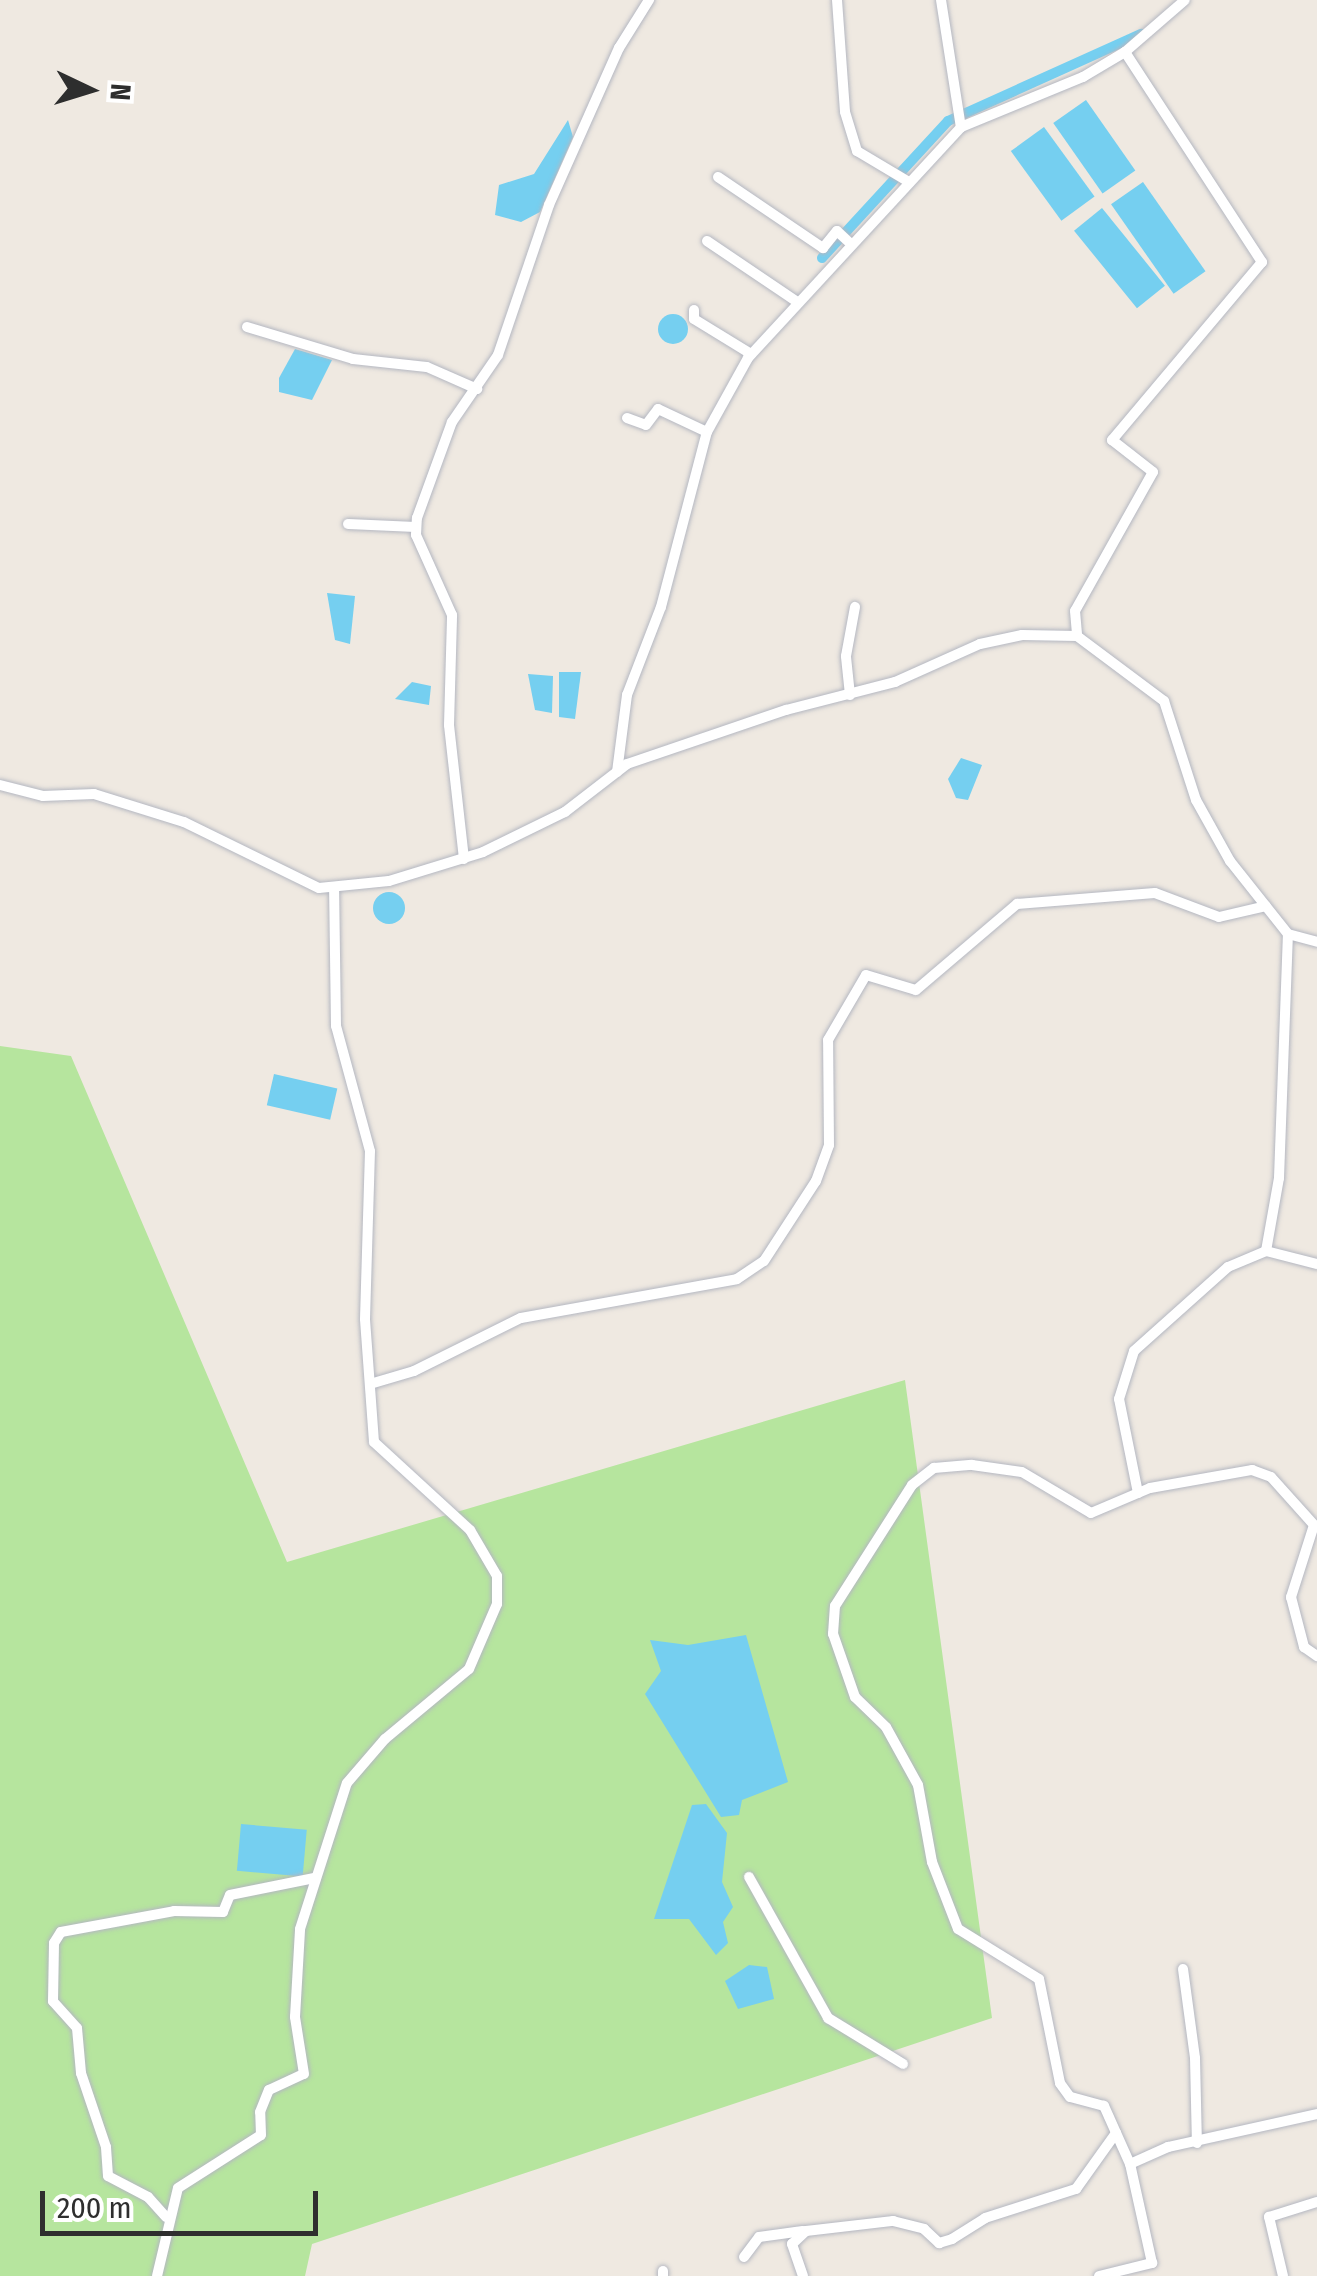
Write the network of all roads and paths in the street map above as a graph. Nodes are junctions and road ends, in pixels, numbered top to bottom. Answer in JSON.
{"nodes":[{"id":1,"x":649,"y":0,"type":"edge"},
{"id":2,"x":837,"y":0,"type":"edge"},
{"id":3,"x":941,"y":0,"type":"edge"},
{"id":4,"x":1186,"y":0,"type":"edge"},
{"id":5,"x":1125,"y":52,"type":"junction"},
{"id":6,"x":962,"y":127,"type":"junction"},
{"id":7,"x":718,"y":178,"type":"dead end"},
{"id":8,"x":910,"y":182,"type":"junction"},
{"id":9,"x":707,"y":241,"type":"dead end"},
{"id":10,"x":849,"y":242,"type":"junction"},
{"id":11,"x":796,"y":302,"type":"junction"},
{"id":12,"x":694,"y":310,"type":"dead end"},
{"id":13,"x":247,"y":327,"type":"dead end"},
{"id":14,"x":750,"y":354,"type":"junction"},
{"id":15,"x":478,"y":388,"type":"junction"},
{"id":16,"x":626,"y":418,"type":"dead end"},
{"id":17,"x":707,"y":432,"type":"junction"},
{"id":18,"x":348,"y":524,"type":"dead end"},
{"id":19,"x":416,"y":527,"type":"junction"},
{"id":20,"x":855,"y":607,"type":"dead end"},
{"id":21,"x":1077,"y":636,"type":"junction"},
{"id":22,"x":850,"y":695,"type":"junction"},
{"id":23,"x":617,"y":772,"type":"junction"},
{"id":24,"x":0,"y":785,"type":"edge"},
{"id":25,"x":464,"y":859,"type":"junction"},
{"id":26,"x":334,"y":888,"type":"junction"},
{"id":27,"x":1266,"y":906,"type":"junction"},
{"id":28,"x":1288,"y":934,"type":"junction"},
{"id":29,"x":1317,"y":942,"type":"edge"},
{"id":30,"x":1266,"y":1252,"type":"junction"},
{"id":31,"x":1317,"y":1264,"type":"edge"},
{"id":32,"x":370,"y":1384,"type":"junction"},
{"id":33,"x":1138,"y":1493,"type":"junction"},
{"id":34,"x":1317,"y":1656,"type":"edge"},
{"id":35,"x":748,"y":1877,"type":"dead end"},
{"id":36,"x":314,"y":1878,"type":"junction"},
{"id":37,"x":1183,"y":1969,"type":"dead end"},
{"id":38,"x":903,"y":2064,"type":"dead end"},
{"id":39,"x":1317,"y":2114,"type":"edge"},
{"id":40,"x":1116,"y":2133,"type":"junction"},
{"id":41,"x":1196,"y":2143,"type":"junction"},
{"id":42,"x":1130,"y":2164,"type":"junction"},
{"id":43,"x":1317,"y":2202,"type":"edge"},
{"id":44,"x":166,"y":2217,"type":"junction"},
{"id":45,"x":806,"y":2231,"type":"junction"},
{"id":46,"x":744,"y":2256,"type":"dead end"},
{"id":47,"x":157,"y":2276,"type":"edge"},
{"id":48,"x":803,"y":2276,"type":"edge"},
{"id":49,"x":1099,"y":2276,"type":"edge"},
{"id":50,"x":1283,"y":2276,"type":"edge"}],
"edges":[{"from":1,"to":15,"type":"street"},
{"from":2,"to":8,"type":"street"},
{"from":3,"to":6,"type":"street"},
{"from":4,"to":5,"type":"street"},
{"from":5,"to":6,"type":"street"},
{"from":5,"to":21,"type":"street"},
{"from":6,"to":8,"type":"street"},
{"from":7,"to":10,"type":"street"},
{"from":8,"to":10,"type":"street"},
{"from":9,"to":11,"type":"street"},
{"from":10,"to":11,"type":"street"},
{"from":11,"to":14,"type":"street"},
{"from":12,"to":14,"type":"street"},
{"from":13,"to":15,"type":"street"},
{"from":14,"to":17,"type":"street"},
{"from":15,"to":19,"type":"street"},
{"from":16,"to":17,"type":"street"},
{"from":17,"to":23,"type":"street"},
{"from":18,"to":19,"type":"street"},
{"from":19,"to":25,"type":"street"},
{"from":20,"to":22,"type":"street"},
{"from":21,"to":22,"type":"street"},
{"from":21,"to":27,"type":"street"},
{"from":22,"to":23,"type":"street"},
{"from":23,"to":25,"type":"street"},
{"from":24,"to":26,"type":"street"},
{"from":25,"to":26,"type":"street"},
{"from":26,"to":32,"type":"street"},
{"from":27,"to":28,"type":"street"},
{"from":27,"to":32,"type":"street"},
{"from":28,"to":29,"type":"street"},
{"from":28,"to":30,"type":"street"},
{"from":30,"to":31,"type":"street"},
{"from":30,"to":33,"type":"street"},
{"from":32,"to":36,"type":"street"},
{"from":33,"to":34,"type":"street"},
{"from":33,"to":40,"type":"street"},
{"from":35,"to":38,"type":"street"},
{"from":36,"to":44,"type":"street"},
{"from":36,"to":44,"type":"street"},
{"from":37,"to":41,"type":"street"},
{"from":39,"to":41,"type":"street"},
{"from":40,"to":42,"type":"street"},
{"from":40,"to":45,"type":"street"},
{"from":41,"to":42,"type":"street"},
{"from":42,"to":49,"type":"street"},
{"from":43,"to":50,"type":"street"},
{"from":44,"to":47,"type":"street"},
{"from":45,"to":46,"type":"street"},
{"from":45,"to":48,"type":"street"}]}
